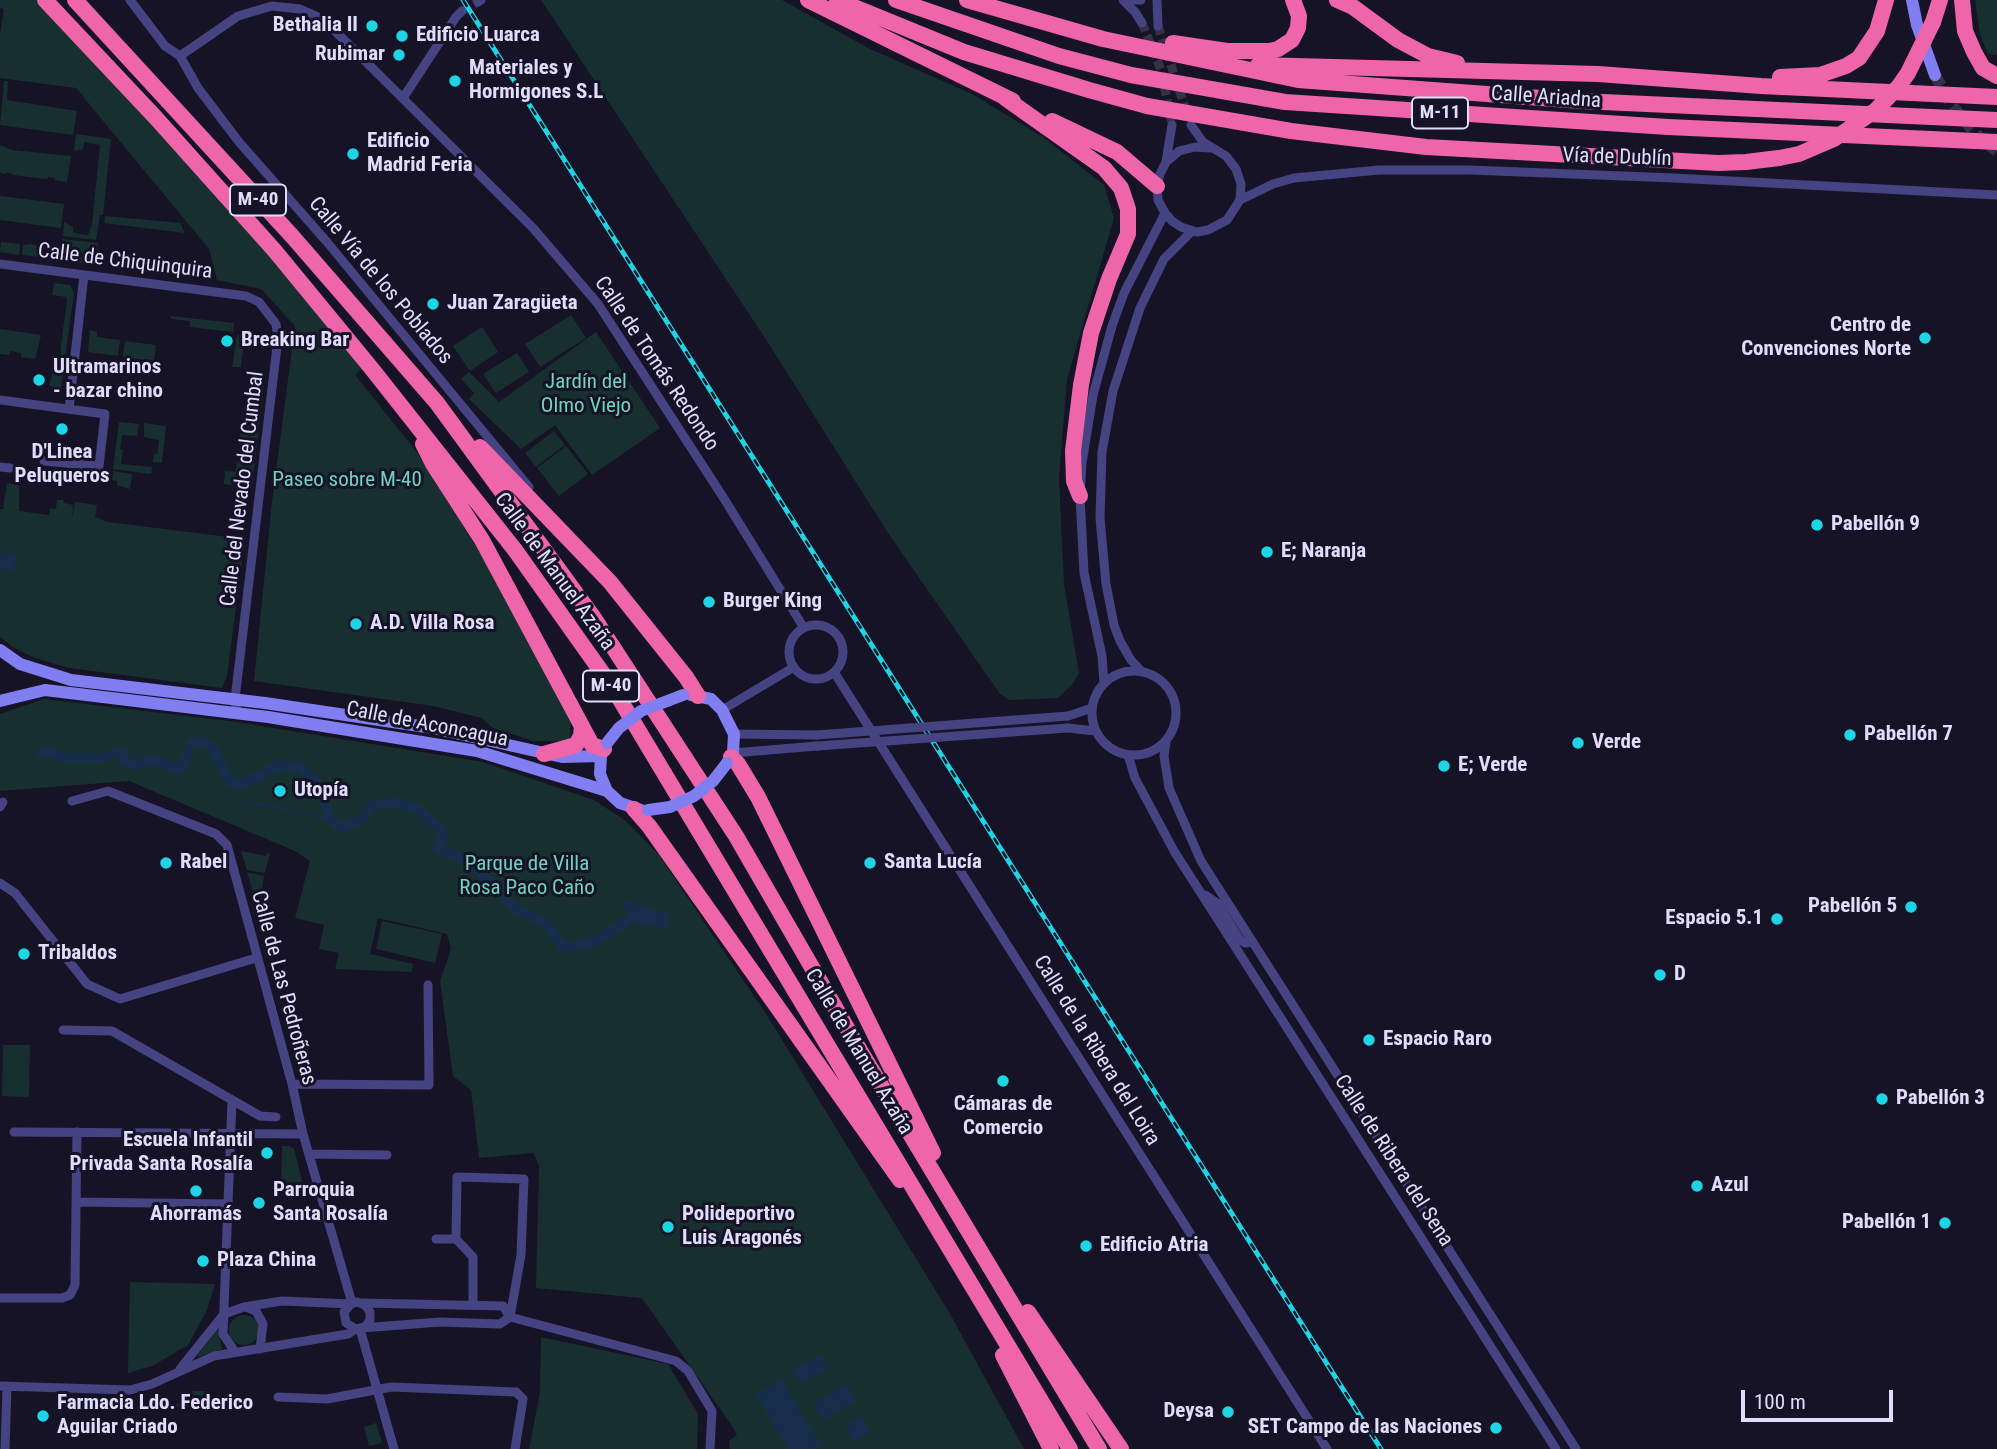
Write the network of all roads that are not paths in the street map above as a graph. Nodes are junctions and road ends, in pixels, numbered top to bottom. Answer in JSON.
{"nodes":[{"id":1,"x":45,"y":0,"type":"edge"},
{"id":2,"x":75,"y":0,"type":"edge"},
{"id":3,"x":130,"y":0,"type":"edge"},
{"id":4,"x":808,"y":0,"type":"edge"},
{"id":5,"x":837,"y":0,"type":"edge"},
{"id":6,"x":896,"y":0,"type":"edge"},
{"id":7,"x":967,"y":0,"type":"edge"},
{"id":8,"x":1125,"y":0,"type":"edge"},
{"id":9,"x":1141,"y":0,"type":"edge"},
{"id":10,"x":1157,"y":0,"type":"edge"},
{"id":11,"x":1293,"y":0,"type":"edge"},
{"id":12,"x":1337,"y":0,"type":"edge"},
{"id":13,"x":1886,"y":0,"type":"edge"},
{"id":14,"x":1912,"y":0,"type":"edge"},
{"id":15,"x":1940,"y":0,"type":"edge"},
{"id":16,"x":1962,"y":0,"type":"edge"},
{"id":17,"x":991,"y":8,"type":"junction"},
{"id":18,"x":462,"y":11,"type":"tunnel mouth"},
{"id":19,"x":1142,"y":23,"type":"tunnel mouth"},
{"id":20,"x":1158,"y":26,"type":"tunnel mouth"},
{"id":21,"x":180,"y":57,"type":"junction"},
{"id":22,"x":1220,"y":63,"type":"junction"},
{"id":23,"x":1497,"y":70,"type":"junction"},
{"id":24,"x":1935,"y":75,"type":"tunnel mouth"},
{"id":25,"x":1653,"y":76,"type":"junction"},
{"id":26,"x":1997,"y":76,"type":"edge"},
{"id":27,"x":1997,"y":97,"type":"edge"},
{"id":28,"x":402,"y":98,"type":"junction"},
{"id":29,"x":1005,"y":98,"type":"junction"},
{"id":30,"x":1997,"y":120,"type":"edge"},
{"id":31,"x":1172,"y":125,"type":"tunnel mouth"},
{"id":32,"x":1191,"y":125,"type":"tunnel mouth"},
{"id":33,"x":1997,"y":142,"type":"edge"},
{"id":34,"x":1212,"y":148,"type":"junction"},
{"id":35,"x":1166,"y":162,"type":"junction"},
{"id":36,"x":1157,"y":186,"type":"junction"},
{"id":37,"x":1997,"y":195,"type":"edge"},
{"id":38,"x":1240,"y":200,"type":"junction"},
{"id":39,"x":1165,"y":213,"type":"junction"},
{"id":40,"x":1192,"y":231,"type":"junction"},
{"id":41,"x":0,"y":264,"type":"edge"},
{"id":42,"x":84,"y":275,"type":"junction"},
{"id":43,"x":246,"y":296,"type":"joint"},
{"id":44,"x":0,"y":400,"type":"edge"},
{"id":45,"x":437,"y":403,"type":"junction"},
{"id":46,"x":69,"y":409,"type":"junction"},
{"id":47,"x":410,"y":416,"type":"junction"},
{"id":48,"x":44,"y":461,"type":"dead end"},
{"id":49,"x":1080,"y":496,"type":"junction"},
{"id":50,"x":610,"y":582,"type":"junction"},
{"id":51,"x":804,"y":628,"type":"junction"},
{"id":52,"x":0,"y":650,"type":"edge"},
{"id":53,"x":794,"y":667,"type":"junction"},
{"id":54,"x":1141,"y":671,"type":"junction"},
{"id":55,"x":834,"y":672,"type":"junction"},
{"id":56,"x":1104,"y":683,"type":"junction"},
{"id":57,"x":690,"y":695,"type":"junction"},
{"id":58,"x":235,"y":699,"type":"junction"},
{"id":59,"x":0,"y":701,"type":"edge"},
{"id":60,"x":1092,"y":708,"type":"junction"},
{"id":61,"x":722,"y":710,"type":"junction"},
{"id":62,"x":237,"y":713,"type":"junction"},
{"id":63,"x":582,"y":726,"type":"junction"},
{"id":64,"x":1095,"y":731,"type":"junction"},
{"id":65,"x":734,"y":734,"type":"junction"},
{"id":66,"x":1166,"y":741,"type":"junction"},
{"id":67,"x":604,"y":749,"type":"junction"},
{"id":68,"x":544,"y":754,"type":"junction"},
{"id":69,"x":1128,"y":755,"type":"junction"},
{"id":70,"x":730,"y":758,"type":"junction"},
{"id":71,"x":607,"y":791,"type":"junction"},
{"id":72,"x":72,"y":801,"type":"dead end"},
{"id":73,"x":641,"y":810,"type":"junction"},
{"id":74,"x":0,"y":883,"type":"edge"},
{"id":75,"x":1201,"y":892,"type":"junction"},
{"id":76,"x":1253,"y":942,"type":"junction"},
{"id":77,"x":256,"y":958,"type":"junction"},
{"id":78,"x":428,"y":985,"type":"dead end"},
{"id":79,"x":63,"y":1030,"type":"dead end"},
{"id":80,"x":292,"y":1084,"type":"junction"},
{"id":81,"x":232,"y":1100,"type":"junction"},
{"id":82,"x":276,"y":1117,"type":"dead end"},
{"id":83,"x":14,"y":1132,"type":"dead end"},
{"id":84,"x":78,"y":1132,"type":"junction"},
{"id":85,"x":230,"y":1132,"type":"junction"},
{"id":86,"x":303,"y":1134,"type":"junction"},
{"id":87,"x":309,"y":1154,"type":"junction"},
{"id":88,"x":387,"y":1155,"type":"dead end"},
{"id":89,"x":77,"y":1202,"type":"junction"},
{"id":90,"x":228,"y":1205,"type":"junction"},
{"id":91,"x":935,"y":1222,"type":"junction"},
{"id":92,"x":436,"y":1239,"type":"dead end"},
{"id":93,"x":456,"y":1239,"type":"junction"},
{"id":94,"x":982,"y":1252,"type":"junction"},
{"id":95,"x":0,"y":1298,"type":"edge"},
{"id":96,"x":355,"y":1303,"type":"junction"},
{"id":97,"x":472,"y":1305,"type":"junction"},
{"id":98,"x":244,"y":1307,"type":"junction"},
{"id":99,"x":224,"y":1314,"type":"junction"},
{"id":100,"x":510,"y":1317,"type":"junction"},
{"id":101,"x":359,"y":1329,"type":"junction"},
{"id":102,"x":260,"y":1349,"type":"junction"},
{"id":103,"x":235,"y":1352,"type":"junction"},
{"id":104,"x":179,"y":1370,"type":"junction"},
{"id":105,"x":3,"y":1386,"type":"edge"},
{"id":106,"x":377,"y":1389,"type":"junction"},
{"id":107,"x":278,"y":1397,"type":"dead end"},
{"id":108,"x":5,"y":1449,"type":"edge"},
{"id":109,"x":394,"y":1449,"type":"edge"},
{"id":110,"x":515,"y":1449,"type":"edge"},
{"id":111,"x":710,"y":1449,"type":"edge"},
{"id":112,"x":1051,"y":1449,"type":"edge"},
{"id":113,"x":1070,"y":1449,"type":"edge"},
{"id":114,"x":1099,"y":1449,"type":"edge"},
{"id":115,"x":1121,"y":1449,"type":"edge"},
{"id":116,"x":1327,"y":1449,"type":"edge"},
{"id":117,"x":1556,"y":1449,"type":"edge"},
{"id":118,"x":1576,"y":1449,"type":"edge"}],
"edges":[{"from":1,"to":47,"type":"highway","name":"Calle de Manuel Azaña","number":"M-40"},
{"from":2,"to":45,"type":"highway","name":"Calle de Manuel Azaña","number":"M-40"},
{"from":3,"to":21,"type":"street","name":"Calle Vía de los Poblados"},
{"from":4,"to":29,"type":"highway"},
{"from":5,"to":15,"type":"highway","bridge":true},
{"from":6,"to":33,"type":"highway","name":"Calle Ariadna","number":"M-11"},
{"from":7,"to":17,"type":"highway","name":"Calle Ariadna","number":"M-11"},
{"from":8,"to":9,"type":"street"},
{"from":8,"to":19,"type":"street"},
{"from":10,"to":20,"type":"street"},
{"from":11,"to":17,"type":"highway"},
{"from":12,"to":23,"type":"highway"},
{"from":13,"to":25,"type":"highway"},
{"from":14,"to":24,"type":"main road"},
{"from":16,"to":26,"type":"highway"},
{"from":17,"to":22,"type":"highway","name":"Calle Ariadna","number":"M-11"},
{"from":18,"to":28,"type":"street"},
{"from":21,"to":28,"type":"street","name":"Calle de Tomás Redondo"},
{"from":21,"to":50,"type":"street","name":"Calle Vía de los Poblados"},
{"from":22,"to":23,"type":"highway"},
{"from":22,"to":30,"type":"highway","name":"Calle Ariadna","number":"M-11"},
{"from":23,"to":25,"type":"highway"},
{"from":25,"to":27,"type":"highway"},
{"from":28,"to":51,"type":"street","name":"Calle de Tomás Redondo"},
{"from":29,"to":36,"type":"highway"},
{"from":29,"to":49,"type":"highway"},
{"from":31,"to":35,"type":"street"},
{"from":32,"to":34,"type":"street"},
{"from":34,"to":35,"type":"street"},
{"from":34,"to":38,"type":"street"},
{"from":35,"to":36,"type":"street"},
{"from":36,"to":39,"type":"street"},
{"from":37,"to":38,"type":"street","name":"Vía de Dublín"},
{"from":38,"to":40,"type":"street"},
{"from":39,"to":40,"type":"street"},
{"from":39,"to":49,"type":"street"},
{"from":40,"to":54,"type":"street"},
{"from":41,"to":42,"type":"street","name":"Calle de Chiquinquira"},
{"from":42,"to":43,"type":"street","name":"Calle de Chiquinquira"},
{"from":42,"to":46,"type":"street"},
{"from":43,"to":58,"type":"street","name":"Calle del Nevado del Cumbal"},
{"from":44,"to":46,"type":"street"},
{"from":45,"to":50,"type":"highway"},
{"from":45,"to":94,"type":"highway","name":"Calle de Manuel Azaña","number":"M-40"},
{"from":46,"to":48,"type":"street"},
{"from":47,"to":63,"type":"highway"},
{"from":47,"to":91,"type":"highway","name":"Calle de Manuel Azaña","number":"M-40"},
{"from":49,"to":56,"type":"street"},
{"from":50,"to":57,"type":"highway"},
{"from":51,"to":53,"type":"street"},
{"from":51,"to":55,"type":"street"},
{"from":52,"to":58,"type":"main road","name":"Calle de Aconcagua"},
{"from":53,"to":55,"type":"street"},
{"from":53,"to":61,"type":"street"},
{"from":54,"to":56,"type":"street"},
{"from":54,"to":66,"type":"street"},
{"from":55,"to":116,"type":"street","name":"Calle de la Ribera del Loira"},
{"from":56,"to":60,"type":"street"},
{"from":57,"to":61,"type":"main road"},
{"from":57,"to":67,"type":"main road","bridge":true},
{"from":58,"to":62,"type":"street"},
{"from":58,"to":68,"type":"main road","name":"Calle de Aconcagua"},
{"from":59,"to":62,"type":"main road","name":"Calle de Aconcagua"},
{"from":60,"to":64,"type":"street"},
{"from":60,"to":65,"type":"street","bridge":true},
{"from":61,"to":65,"type":"main road"},
{"from":62,"to":71,"type":"main road","name":"Calle de Aconcagua"},
{"from":63,"to":67,"type":"highway"},
{"from":63,"to":68,"type":"highway"},
{"from":64,"to":69,"type":"street"},
{"from":64,"to":70,"type":"street","bridge":true},
{"from":65,"to":70,"type":"main road"},
{"from":66,"to":69,"type":"street"},
{"from":66,"to":76,"type":"street","name":"Calle de Ribera del Sena"},
{"from":67,"to":68,"type":"main road","name":"Calle de Aconcagua"},
{"from":67,"to":71,"type":"main road"},
{"from":69,"to":75,"type":"street","name":"Calle de Ribera del Sena"},
{"from":70,"to":73,"type":"main road","bridge":true},
{"from":70,"to":94,"type":"highway"},
{"from":71,"to":73,"type":"main road"},
{"from":72,"to":77,"type":"street","name":"Calle de Las Pedroñeras"},
{"from":73,"to":91,"type":"highway"},
{"from":74,"to":77,"type":"street"},
{"from":75,"to":76,"type":"street","name":"Calle de Ribera del Sena"},
{"from":75,"to":117,"type":"street","name":"Calle de Ribera del Sena"},
{"from":76,"to":118,"type":"street","name":"Calle de Ribera del Sena"},
{"from":77,"to":80,"type":"street","name":"Calle de Las Pedroñeras"},
{"from":78,"to":80,"type":"street"},
{"from":79,"to":81,"type":"street"},
{"from":80,"to":86,"type":"street","name":"Calle de Las Pedroñeras"},
{"from":81,"to":82,"type":"street"},
{"from":81,"to":85,"type":"street"},
{"from":83,"to":84,"type":"street"},
{"from":84,"to":85,"type":"street"},
{"from":84,"to":89,"type":"street"},
{"from":85,"to":86,"type":"street"},
{"from":85,"to":90,"type":"street"},
{"from":86,"to":87,"type":"street","name":"Calle de Las Pedroñeras"},
{"from":87,"to":88,"type":"street"},
{"from":87,"to":96,"type":"street","name":"Calle de Las Pedroñeras"},
{"from":89,"to":90,"type":"street"},
{"from":89,"to":95,"type":"street"},
{"from":90,"to":99,"type":"street"},
{"from":91,"to":112,"type":"highway"},
{"from":91,"to":113,"type":"highway","name":"Calle de Manuel Azaña","number":"M-40"},
{"from":92,"to":93,"type":"street"},
{"from":93,"to":97,"type":"street"},
{"from":93,"to":100,"type":"street"},
{"from":94,"to":114,"type":"highway","name":"Calle de Manuel Azaña","number":"M-40"},
{"from":94,"to":115,"type":"highway"},
{"from":96,"to":97,"type":"street"},
{"from":96,"to":98,"type":"street"},
{"from":96,"to":101,"type":"street"},
{"from":96,"to":101,"type":"street"},
{"from":97,"to":100,"type":"street"},
{"from":98,"to":99,"type":"street"},
{"from":98,"to":102,"type":"street"},
{"from":99,"to":103,"type":"street"},
{"from":99,"to":104,"type":"street"},
{"from":100,"to":101,"type":"street"},
{"from":100,"to":111,"type":"street"},
{"from":101,"to":102,"type":"street"},
{"from":101,"to":106,"type":"street"},
{"from":102,"to":103,"type":"street"},
{"from":103,"to":104,"type":"street"},
{"from":104,"to":105,"type":"street"},
{"from":105,"to":108,"type":"street"},
{"from":106,"to":107,"type":"street"},
{"from":106,"to":109,"type":"street"},
{"from":106,"to":110,"type":"street"}]}
